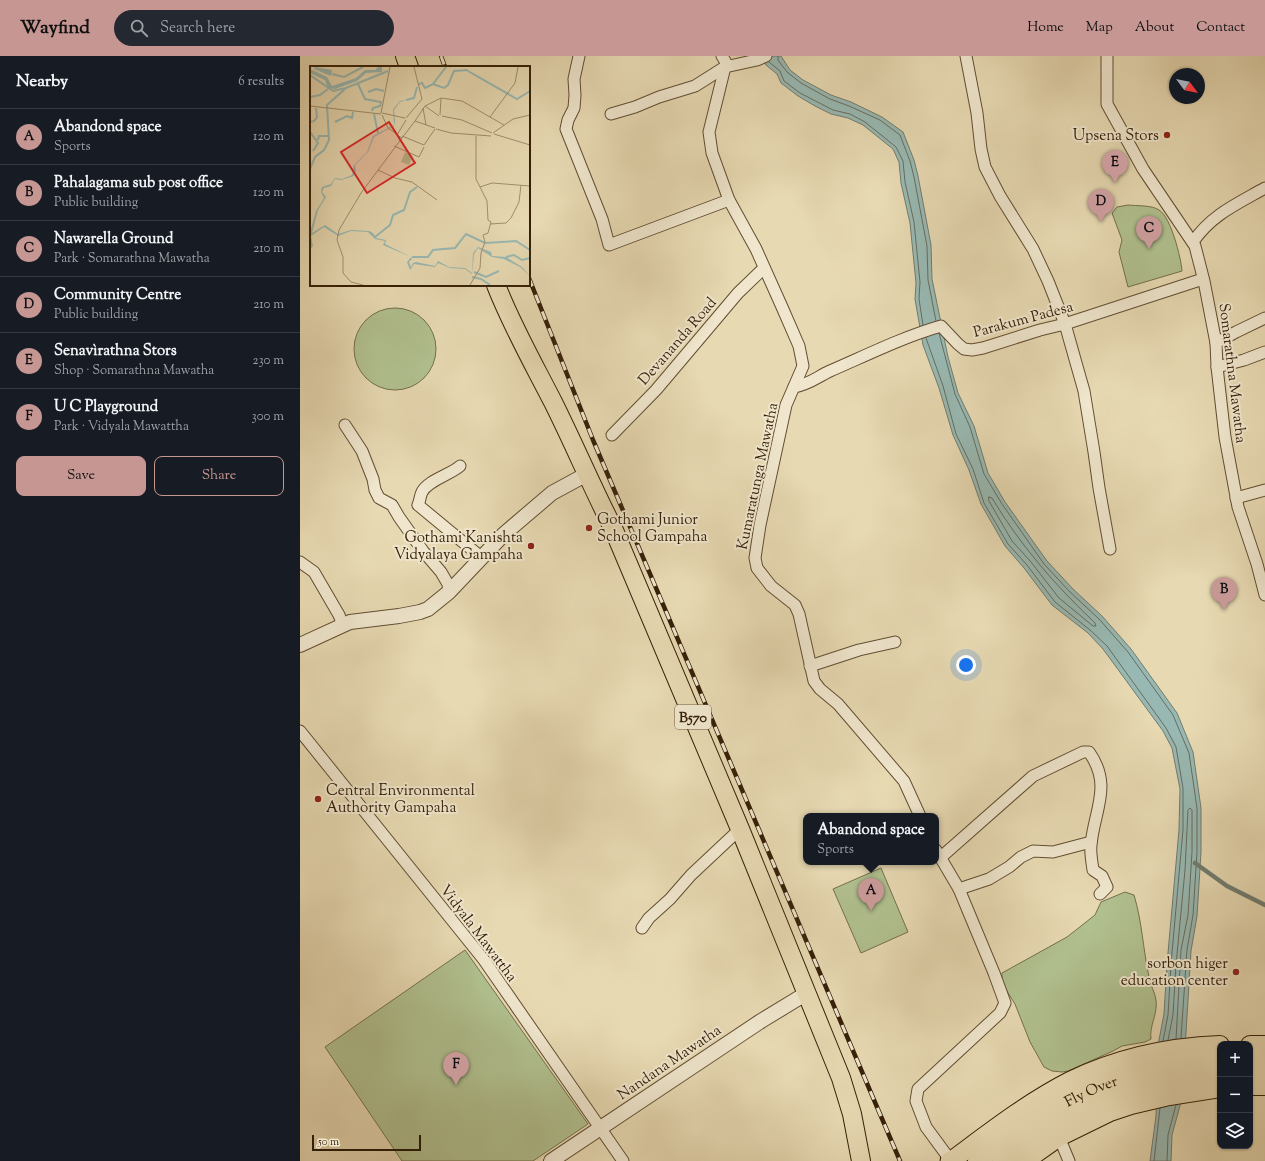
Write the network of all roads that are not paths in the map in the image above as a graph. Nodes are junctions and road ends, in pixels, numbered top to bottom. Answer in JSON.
{"nodes":[{"id":1,"x":405,"y":56,"type":"edge"},
{"id":2,"x":578,"y":56,"type":"edge"},
{"id":3,"x":966,"y":56,"type":"edge"},
{"id":4,"x":1107,"y":56,"type":"edge"},
{"id":5,"x":762,"y":58,"type":"edge"},
{"id":6,"x":729,"y":62,"type":"edge"},
{"id":7,"x":409,"y":66,"type":"edge"},
{"id":8,"x":611,"y":114,"type":"dead end"},
{"id":9,"x":1265,"y":188,"type":"edge"},
{"id":10,"x":729,"y":200,"type":"junction"},
{"id":11,"x":1193,"y":242,"type":"junction"},
{"id":12,"x":764,"y":268,"type":"junction"},
{"id":13,"x":1203,"y":279,"type":"junction"},
{"id":14,"x":496,"y":286,"type":"edge"},
{"id":15,"x":1265,"y":318,"type":"edge"},
{"id":16,"x":1065,"y":324,"type":"junction"},
{"id":17,"x":1216,"y":343,"type":"junction"},
{"id":18,"x":1265,"y":352,"type":"edge"},
{"id":19,"x":1217,"y":367,"type":"junction"},
{"id":20,"x":794,"y":387,"type":"junction"},
{"id":21,"x":345,"y":424,"type":"dead end"},
{"id":22,"x":612,"y":435,"type":"dead end"},
{"id":23,"x":460,"y":466,"type":"dead end"},
{"id":24,"x":587,"y":474,"type":"junction"},
{"id":25,"x":1265,"y":490,"type":"edge"},
{"id":26,"x":1236,"y":498,"type":"junction"},
{"id":27,"x":1110,"y":549,"type":"dead end"},
{"id":28,"x":481,"y":557,"type":"junction"},
{"id":29,"x":300,"y":562,"type":"edge"},
{"id":30,"x":449,"y":592,"type":"junction"},
{"id":31,"x":1265,"y":595,"type":"edge"},
{"id":32,"x":340,"y":627,"type":"junction"},
{"id":33,"x":895,"y":642,"type":"dead end"},
{"id":34,"x":300,"y":645,"type":"edge"},
{"id":35,"x":810,"y":666,"type":"junction"},
{"id":36,"x":300,"y":731,"type":"edge"},
{"id":37,"x":919,"y":813,"type":"edge"},
{"id":38,"x":740,"y":830,"type":"junction"},
{"id":39,"x":1091,"y":842,"type":"junction"},
{"id":40,"x":939,"y":853,"type":"edge"},
{"id":41,"x":939,"y":856,"type":"edge"},
{"id":42,"x":959,"y":889,"type":"junction"},
{"id":43,"x":1100,"y":894,"type":"dead end"},
{"id":44,"x":642,"y":928,"type":"dead end"},
{"id":45,"x":807,"y":994,"type":"junction"},
{"id":46,"x":1217,"y":1045,"type":"edge"},
{"id":47,"x":1253,"y":1045,"type":"edge"},
{"id":48,"x":1265,"y":1045,"type":"edge"},
{"id":49,"x":1253,"y":1058,"type":"edge"},
{"id":50,"x":1265,"y":1058,"type":"edge"},
{"id":51,"x":1217,"y":1060,"type":"edge"},
{"id":52,"x":1253,"y":1073,"type":"edge"},
{"id":53,"x":1265,"y":1073,"type":"edge"},
{"id":54,"x":1217,"y":1075,"type":"edge"},
{"id":55,"x":1253,"y":1086,"type":"edge"},
{"id":56,"x":1265,"y":1086,"type":"edge"},
{"id":57,"x":1217,"y":1088,"type":"edge"},
{"id":58,"x":600,"y":1128,"type":"junction"},
{"id":59,"x":1059,"y":1137,"type":"junction"},
{"id":60,"x":551,"y":1161,"type":"edge"},
{"id":61,"x":623,"y":1161,"type":"edge"},
{"id":62,"x":861,"y":1161,"type":"edge"},
{"id":63,"x":951,"y":1161,"type":"edge"},
{"id":64,"x":977,"y":1161,"type":"edge"},
{"id":65,"x":1002,"y":1161,"type":"edge"},
{"id":66,"x":1025,"y":1161,"type":"edge"},
{"id":67,"x":1069,"y":1161,"type":"edge"}],
"edges":[{"from":1,"to":7,"type":"main road"},
{"from":2,"to":10,"type":"street"},
{"from":3,"to":16,"type":"street"},
{"from":4,"to":11,"type":"street","name":"Somarathna Mawatha"},
{"from":5,"to":6,"type":"street"},
{"from":6,"to":8,"type":"street"},
{"from":6,"to":10,"type":"street","name":"Kumaratunga Mawatha"},
{"from":9,"to":11,"type":"street"},
{"from":10,"to":12,"type":"street","name":"Kumaratunga Mawatha"},
{"from":11,"to":13,"type":"street","name":"Somarathna Mawatha"},
{"from":12,"to":20,"type":"street","name":"Kumaratunga Mawatha"},
{"from":12,"to":22,"type":"street","name":"Devananda Road"},
{"from":13,"to":16,"type":"street","name":"Parakum Padesa"},
{"from":13,"to":17,"type":"street","name":"Somarathna Mawatha"},
{"from":14,"to":24,"type":"main road","number":"B570"},
{"from":15,"to":17,"type":"street"},
{"from":16,"to":20,"type":"street","name":"Parakum Padesa"},
{"from":16,"to":27,"type":"street"},
{"from":17,"to":19,"type":"street","name":"Somarathna Mawatha"},
{"from":18,"to":19,"type":"street"},
{"from":19,"to":26,"type":"street","name":"Somarathna Mawatha"},
{"from":20,"to":35,"type":"street","name":"Kumaratunga Mawatha"},
{"from":21,"to":30,"type":"street"},
{"from":23,"to":28,"type":"street"},
{"from":24,"to":28,"type":"street"},
{"from":24,"to":38,"type":"main road","number":"B570"},
{"from":25,"to":26,"type":"street"},
{"from":26,"to":31,"type":"street","name":"Somarathna Mawatha"},
{"from":28,"to":30,"type":"street"},
{"from":29,"to":32,"type":"street"},
{"from":30,"to":32,"type":"street"},
{"from":32,"to":34,"type":"street"},
{"from":33,"to":35,"type":"street"},
{"from":35,"to":37,"type":"street","name":"Kumaratunga Mawatha"},
{"from":36,"to":58,"type":"street","name":"Vidyala Mawattha"},
{"from":38,"to":44,"type":"street"},
{"from":38,"to":45,"type":"main road","number":"B570"},
{"from":39,"to":40,"type":"street"},
{"from":39,"to":42,"type":"street"},
{"from":39,"to":43,"type":"street"},
{"from":41,"to":42,"type":"street"},
{"from":42,"to":63,"type":"street"},
{"from":45,"to":58,"type":"street","name":"Nandana Mawatha"},
{"from":45,"to":62,"type":"main road","number":"B570"},
{"from":46,"to":63,"type":"main road"},
{"from":47,"to":48,"type":"main road"},
{"from":49,"to":50,"type":"main road"},
{"from":51,"to":64,"type":"main road","name":"Fly Over"},
{"from":52,"to":53,"type":"main road"},
{"from":54,"to":65,"type":"main road","name":"Fly Over"},
{"from":55,"to":56,"type":"main road"},
{"from":57,"to":59,"type":"main road"},
{"from":58,"to":60,"type":"street","name":"Nandana Mawatha"},
{"from":58,"to":61,"type":"street","name":"Vidyala Mawattha"},
{"from":59,"to":66,"type":"main road"},
{"from":59,"to":67,"type":"street"}]}
